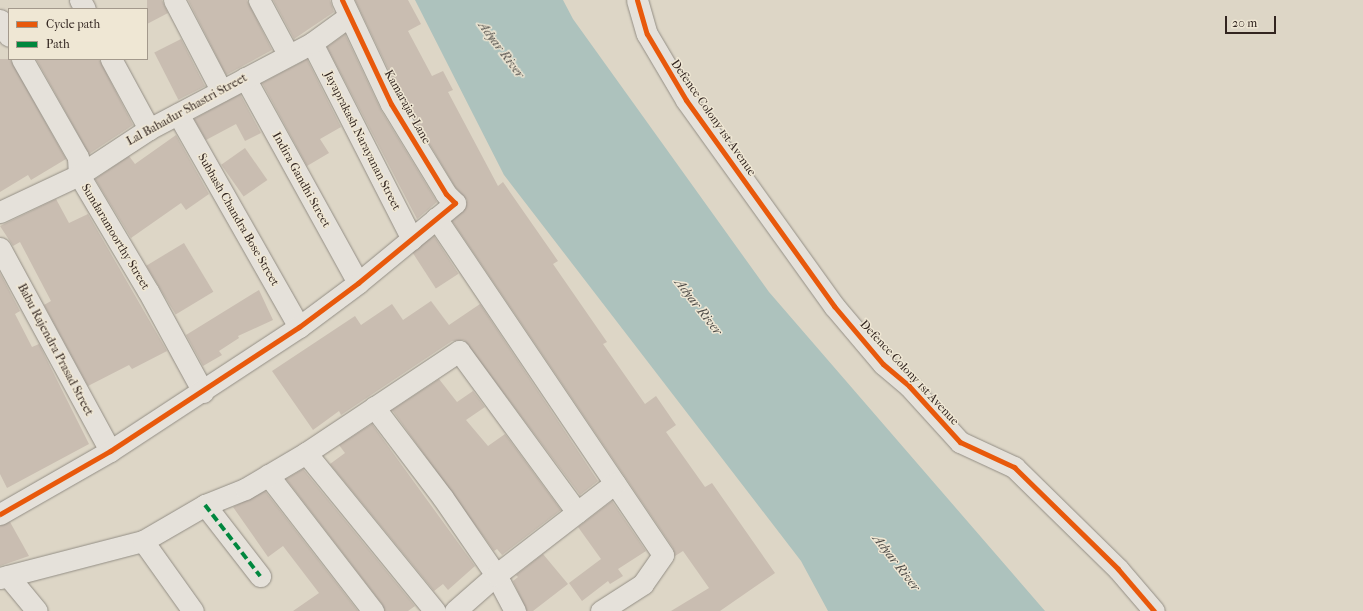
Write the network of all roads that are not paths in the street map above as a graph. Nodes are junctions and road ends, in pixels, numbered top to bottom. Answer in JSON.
{"nodes":[{"id":1,"x":174,"y":0,"type":"edge"},
{"id":2,"x":259,"y":0,"type":"edge"},
{"id":3,"x":637,"y":0,"type":"edge"},
{"id":4,"x":346,"y":8,"type":"edge"},
{"id":5,"x":0,"y":20,"type":"edge"},
{"id":6,"x":8,"y":34,"type":"edge"},
{"id":7,"x":312,"y":43,"type":"junction"},
{"id":8,"x":288,"y":54,"type":"junction"},
{"id":9,"x":23,"y":60,"type":"edge"},
{"id":10,"x":112,"y":60,"type":"edge"},
{"id":11,"x":245,"y":78,"type":"junction"},
{"id":12,"x":221,"y":90,"type":"junction"},
{"id":13,"x":178,"y":114,"type":"junction"},
{"id":14,"x":149,"y":129,"type":"junction"},
{"id":15,"x":79,"y":175,"type":"junction"},
{"id":16,"x":0,"y":212,"type":"edge"},
{"id":17,"x":436,"y":218,"type":"junction"},
{"id":18,"x":412,"y":239,"type":"junction"},
{"id":19,"x":0,"y":248,"type":"edge"},
{"id":20,"x":358,"y":283,"type":"junction"},
{"id":21,"x":299,"y":327,"type":"junction"},
{"id":22,"x":203,"y":392,"type":"junction"},
{"id":23,"x":374,"y":407,"type":"junction"},
{"id":24,"x":110,"y":451,"type":"junction"},
{"id":25,"x":306,"y":453,"type":"junction"},
{"id":26,"x":268,"y":474,"type":"junction"},
{"id":27,"x":615,"y":483,"type":"junction"},
{"id":28,"x":205,"y":505,"type":"junction"},
{"id":29,"x":2,"y":506,"type":"edge"},
{"id":30,"x":577,"y":512,"type":"junction"},
{"id":31,"x":143,"y":541,"type":"junction"},
{"id":32,"x":496,"y":575,"type":"junction"},
{"id":33,"x":260,"y":576,"type":"dead end"},
{"id":34,"x":4,"y":577,"type":"edge"},
{"id":35,"x":37,"y":611,"type":"edge"},
{"id":36,"x":193,"y":611,"type":"edge"},
{"id":37,"x":373,"y":611,"type":"edge"},
{"id":38,"x":435,"y":611,"type":"edge"},
{"id":39,"x":455,"y":611,"type":"edge"},
{"id":40,"x":515,"y":611,"type":"edge"},
{"id":41,"x":601,"y":611,"type":"edge"},
{"id":42,"x":1154,"y":611,"type":"edge"}],
"edges":[{"from":1,"to":12,"type":"street"},
{"from":2,"to":8,"type":"street"},
{"from":3,"to":42,"type":"street","name":"Defence Colony 1st Avenue"},
{"from":4,"to":7,"type":"street","name":"Lal Bahadur Shastri Street"},
{"from":4,"to":17,"type":"street","name":"Kamarajar Lane"},
{"from":5,"to":6,"type":"street"},
{"from":7,"to":8,"type":"street","name":"Lal Bahadur Shastri Street"},
{"from":7,"to":18,"type":"street","name":"Jayaprakash Narayanan Street"},
{"from":8,"to":11,"type":"street","name":"Lal Bahadur Shastri Street"},
{"from":9,"to":15,"type":"street","name":"Sundaramoorthy Street"},
{"from":10,"to":14,"type":"street"},
{"from":11,"to":12,"type":"street","name":"Lal Bahadur Shastri Street"},
{"from":11,"to":20,"type":"street","name":"Indira Gandhi Street"},
{"from":12,"to":13,"type":"street","name":"Lal Bahadur Shastri Street"},
{"from":13,"to":14,"type":"street","name":"Lal Bahadur Shastri Street"},
{"from":13,"to":21,"type":"street","name":"Subhash Chandra Bose Street"},
{"from":14,"to":15,"type":"street","name":"Lal Bahadur Shastri Street"},
{"from":15,"to":16,"type":"street","name":"Lal Bahadur Shastri Street"},
{"from":15,"to":22,"type":"street","name":"Sundaramoorthy Street"},
{"from":17,"to":18,"type":"street"},
{"from":17,"to":27,"type":"street"},
{"from":18,"to":20,"type":"street"},
{"from":19,"to":24,"type":"street","name":"Babu Rajendra Prasad Street"},
{"from":20,"to":21,"type":"street"},
{"from":21,"to":22,"type":"street"},
{"from":22,"to":24,"type":"street"},
{"from":23,"to":25,"type":"street"},
{"from":23,"to":30,"type":"street"},
{"from":23,"to":32,"type":"street"},
{"from":24,"to":29,"type":"street"},
{"from":25,"to":26,"type":"street"},
{"from":25,"to":38,"type":"street"},
{"from":26,"to":28,"type":"street"},
{"from":26,"to":37,"type":"street"},
{"from":27,"to":30,"type":"street"},
{"from":27,"to":41,"type":"street"},
{"from":28,"to":31,"type":"street"},
{"from":28,"to":33,"type":"street"},
{"from":30,"to":32,"type":"street"},
{"from":31,"to":34,"type":"street"},
{"from":31,"to":36,"type":"street"},
{"from":32,"to":39,"type":"street"},
{"from":32,"to":40,"type":"street"},
{"from":34,"to":35,"type":"street"}]}
